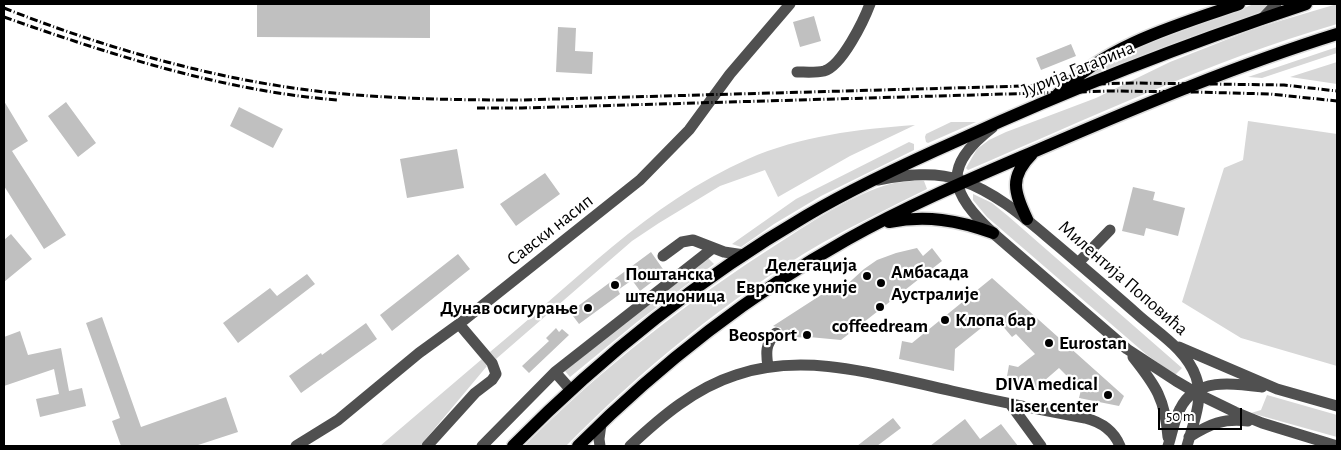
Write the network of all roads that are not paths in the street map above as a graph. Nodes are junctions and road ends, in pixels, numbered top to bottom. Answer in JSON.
{"nodes":[{"id":1,"x":790,"y":4,"type":"edge"},
{"id":2,"x":870,"y":4,"type":"edge"},
{"id":3,"x":1240,"y":4,"type":"edge"},
{"id":4,"x":1276,"y":4,"type":"edge"},
{"id":5,"x":1306,"y":4,"type":"edge"},
{"id":6,"x":1262,"y":19,"type":"junction"},
{"id":7,"x":1337,"y":34,"type":"edge"},
{"id":8,"x":796,"y":72,"type":"dead end"},
{"id":9,"x":1052,"y":99,"type":"junction"},
{"id":10,"x":1003,"y":120,"type":"junction"},
{"id":11,"x":1036,"y":151,"type":"junction"},
{"id":12,"x":869,"y":182,"type":"junction"},
{"id":13,"x":960,"y":182,"type":"junction"},
{"id":14,"x":1027,"y":219,"type":"junction"},
{"id":15,"x":875,"y":225,"type":"junction"},
{"id":16,"x":1110,"y":230,"type":"dead end"},
{"id":17,"x":993,"y":233,"type":"junction"},
{"id":18,"x":712,"y":248,"type":"junction"},
{"id":19,"x":744,"y":255,"type":"junction"},
{"id":20,"x":663,"y":256,"type":"dead end"},
{"id":21,"x":1078,"y":263,"type":"junction"},
{"id":22,"x":459,"y":324,"type":"junction"},
{"id":23,"x":776,"y":333,"type":"dead end"},
{"id":24,"x":1173,"y":344,"type":"junction"},
{"id":25,"x":1128,"y":350,"type":"junction"},
{"id":26,"x":768,"y":367,"type":"junction"},
{"id":27,"x":555,"y":372,"type":"junction"},
{"id":28,"x":570,"y":389,"type":"junction"},
{"id":29,"x":1277,"y":389,"type":"junction"},
{"id":30,"x":1198,"y":392,"type":"junction"},
{"id":31,"x":1011,"y":405,"type":"junction"},
{"id":32,"x":1337,"y":406,"type":"edge"},
{"id":33,"x":1262,"y":423,"type":"junction"},
{"id":34,"x":601,"y":424,"type":"junction"},
{"id":35,"x":1188,"y":442,"type":"edge"},
{"id":36,"x":1168,"y":445,"type":"edge"},
{"id":37,"x":296,"y":446,"type":"edge"},
{"id":38,"x":427,"y":446,"type":"edge"},
{"id":39,"x":482,"y":446,"type":"edge"},
{"id":40,"x":513,"y":446,"type":"edge"},
{"id":41,"x":578,"y":446,"type":"edge"},
{"id":42,"x":600,"y":446,"type":"edge"},
{"id":43,"x":630,"y":446,"type":"edge"},
{"id":44,"x":1041,"y":446,"type":"edge"},
{"id":45,"x":1120,"y":446,"type":"edge"},
{"id":46,"x":1337,"y":446,"type":"edge"}],
"edges":[{"from":1,"to":22,"type":"street","name":"Савски насип"},
{"from":2,"to":8,"type":"street"},
{"from":3,"to":9,"type":"main road"},
{"from":4,"to":6,"type":"street"},
{"from":5,"to":6,"type":"main road","name":"Јурија Гагарина"},
{"from":6,"to":9,"type":"main road","name":"Јурија Гагарина"},
{"from":7,"to":11,"type":"main road"},
{"from":9,"to":10,"type":"main road","name":"Јурија Гагарина"},
{"from":10,"to":12,"type":"main road","name":"Јурија Гагарина"},
{"from":10,"to":13,"type":"street"},
{"from":11,"to":13,"type":"main road"},
{"from":11,"to":14,"type":"main road"},
{"from":12,"to":13,"type":"street","name":"Милентија Поповића"},
{"from":12,"to":19,"type":"main road","name":"Јурија Гагарина"},
{"from":13,"to":14,"type":"street","name":"Милентија Поповића"},
{"from":13,"to":15,"type":"main road"},
{"from":13,"to":17,"type":"street"},
{"from":14,"to":21,"type":"street","name":"Милентија Поповића"},
{"from":15,"to":17,"type":"main road"},
{"from":15,"to":34,"type":"main road"},
{"from":16,"to":21,"type":"street"},
{"from":17,"to":25,"type":"street"},
{"from":18,"to":19,"type":"street"},
{"from":18,"to":20,"type":"street"},
{"from":18,"to":27,"type":"street"},
{"from":19,"to":28,"type":"main road","name":"Јурија Гагарина"},
{"from":21,"to":24,"type":"street","name":"Милентија Поповића"},
{"from":22,"to":37,"type":"street","name":"Савски насип"},
{"from":22,"to":38,"type":"street"},
{"from":23,"to":26,"type":"street"},
{"from":24,"to":29,"type":"street"},
{"from":24,"to":30,"type":"street","name":"Милентија Поповића"},
{"from":25,"to":30,"type":"street"},
{"from":25,"to":36,"type":"street"},
{"from":26,"to":31,"type":"street"},
{"from":26,"to":43,"type":"street"},
{"from":27,"to":28,"type":"street"},
{"from":27,"to":39,"type":"street"},
{"from":28,"to":40,"type":"main road","name":"Јурија Гагарина"},
{"from":29,"to":30,"type":"street"},
{"from":29,"to":32,"type":"street"},
{"from":30,"to":33,"type":"street"},
{"from":30,"to":35,"type":"street"},
{"from":30,"to":36,"type":"street"},
{"from":31,"to":44,"type":"street"},
{"from":31,"to":45,"type":"street"},
{"from":33,"to":35,"type":"street"},
{"from":33,"to":46,"type":"street"},
{"from":34,"to":41,"type":"main road"},
{"from":34,"to":42,"type":"street"}]}
